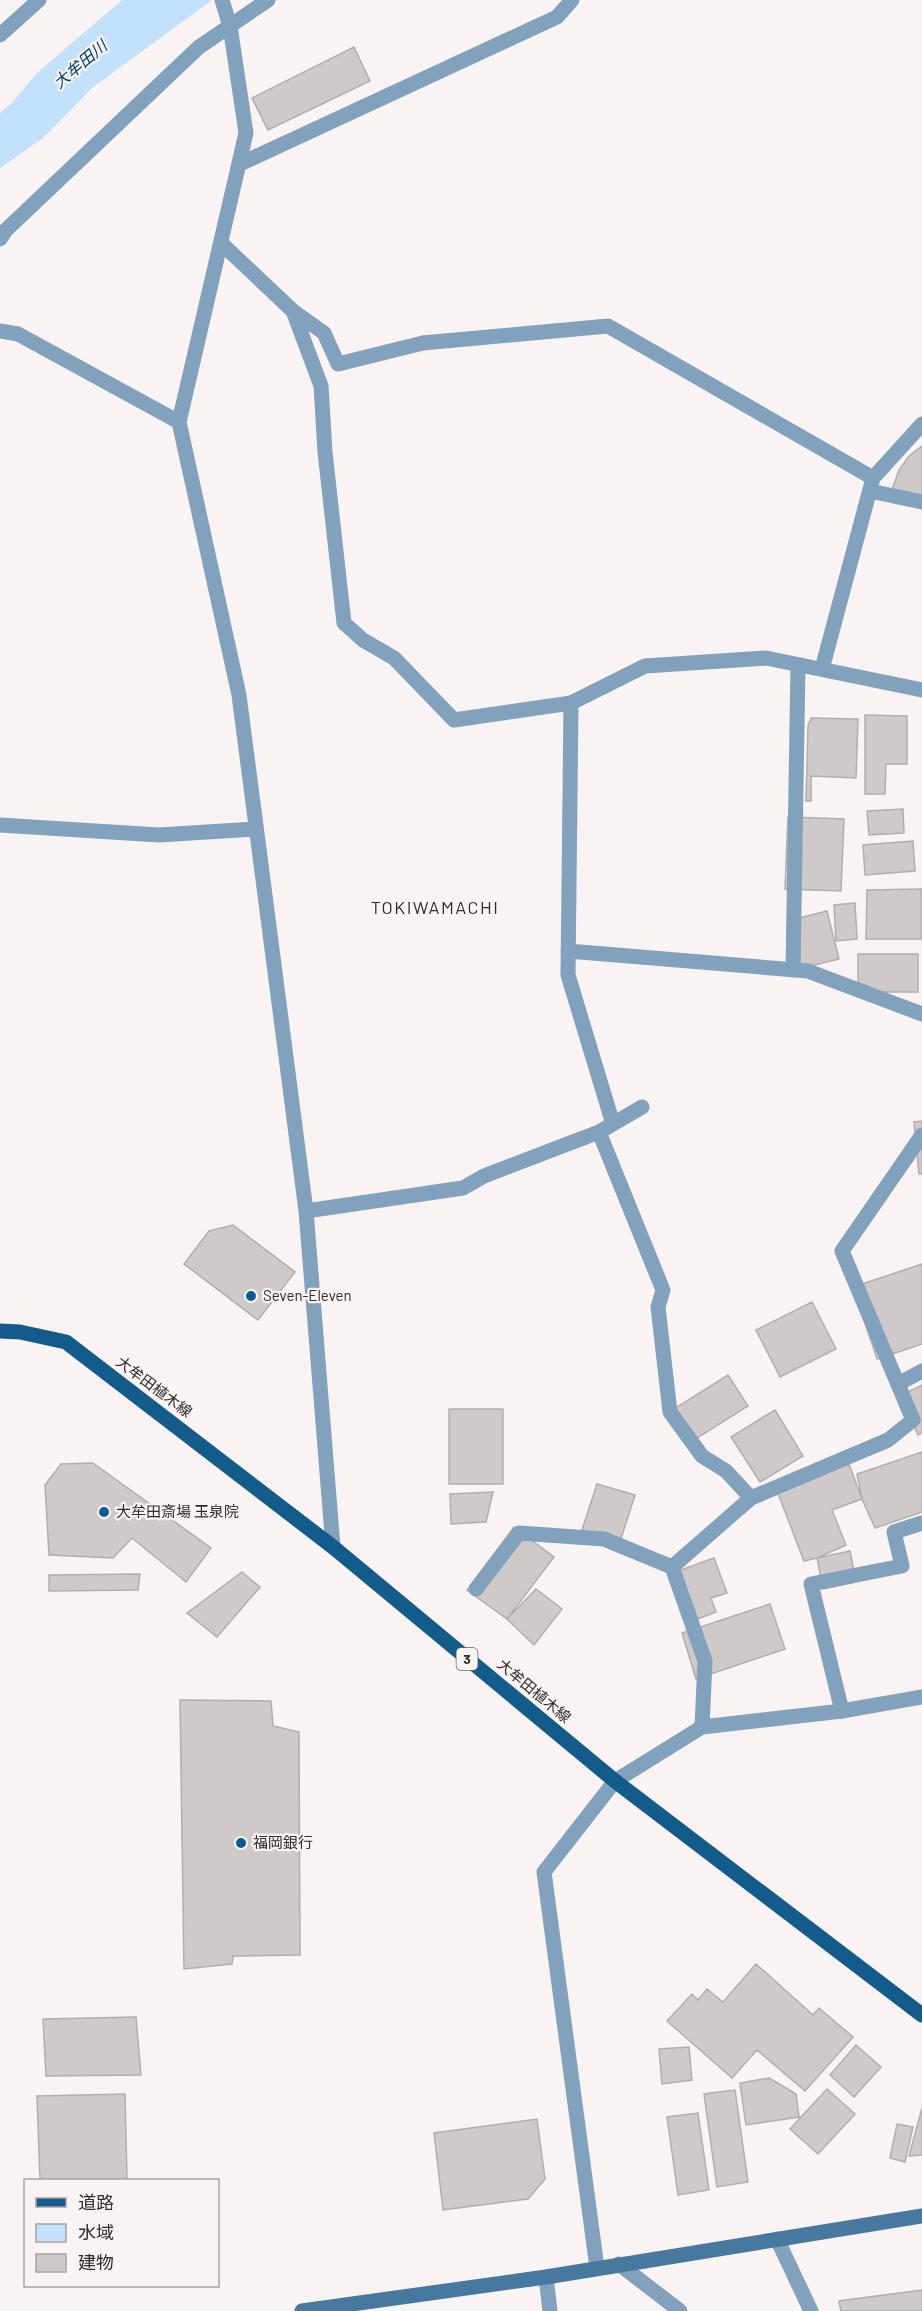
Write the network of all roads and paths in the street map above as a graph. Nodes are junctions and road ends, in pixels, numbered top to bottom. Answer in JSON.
{"nodes":[{"id":1,"x":39,"y":0,"type":"edge"},
{"id":2,"x":268,"y":0,"type":"edge"},
{"id":3,"x":572,"y":0,"type":"edge"},
{"id":4,"x":222,"y":1,"type":"edge"},
{"id":5,"x":230,"y":26,"type":"junction"},
{"id":6,"x":0,"y":35,"type":"edge"},
{"id":7,"x":240,"y":164,"type":"junction"},
{"id":8,"x":0,"y":239,"type":"edge"},
{"id":9,"x":221,"y":243,"type":"junction"},
{"id":10,"x":293,"y":311,"type":"junction"},
{"id":11,"x":0,"y":331,"type":"edge"},
{"id":12,"x":179,"y":422,"type":"junction"},
{"id":13,"x":922,"y":424,"type":"edge"},
{"id":14,"x":871,"y":485,"type":"junction"},
{"id":15,"x":922,"y":502,"type":"edge"},
{"id":16,"x":798,"y":664,"type":"junction"},
{"id":17,"x":822,"y":669,"type":"junction"},
{"id":18,"x":922,"y":690,"type":"edge"},
{"id":19,"x":571,"y":703,"type":"junction"},
{"id":20,"x":0,"y":825,"type":"edge"},
{"id":21,"x":255,"y":829,"type":"junction"},
{"id":22,"x":567,"y":951,"type":"junction"},
{"id":23,"x":793,"y":970,"type":"junction"},
{"id":24,"x":922,"y":1014,"type":"edge"},
{"id":25,"x":642,"y":1107,"type":"dead end"},
{"id":26,"x":606,"y":1128,"type":"junction"},
{"id":27,"x":922,"y":1135,"type":"edge"},
{"id":28,"x":306,"y":1211,"type":"junction"},
{"id":29,"x":0,"y":1331,"type":"edge"},
{"id":30,"x":922,"y":1371,"type":"edge"},
{"id":31,"x":898,"y":1384,"type":"junction"},
{"id":32,"x":918,"y":1420,"type":"edge"},
{"id":33,"x":751,"y":1498,"type":"junction"},
{"id":34,"x":922,"y":1522,"type":"edge"},
{"id":35,"x":333,"y":1547,"type":"junction"},
{"id":36,"x":672,"y":1567,"type":"junction"},
{"id":37,"x":476,"y":1589,"type":"dead end"},
{"id":38,"x":922,"y":1697,"type":"edge"},
{"id":39,"x":842,"y":1711,"type":"junction"},
{"id":40,"x":702,"y":1727,"type":"junction"},
{"id":41,"x":615,"y":1781,"type":"junction"},
{"id":42,"x":922,"y":2015,"type":"edge"},
{"id":43,"x":922,"y":2216,"type":"edge"},
{"id":44,"x":777,"y":2239,"type":"junction"},
{"id":45,"x":619,"y":2264,"type":"junction"},
{"id":46,"x":597,"y":2268,"type":"junction"},
{"id":47,"x":546,"y":2277,"type":"junction"},
{"id":48,"x":302,"y":2311,"type":"edge"},
{"id":49,"x":550,"y":2311,"type":"edge"},
{"id":50,"x":680,"y":2311,"type":"edge"},
{"id":51,"x":811,"y":2311,"type":"edge"}],
"edges":[{"from":1,"to":6,"type":"street"},
{"from":2,"to":5,"type":"street"},
{"from":3,"to":7,"type":"street"},
{"from":4,"to":5,"type":"street"},
{"from":5,"to":7,"type":"street"},
{"from":5,"to":8,"type":"street"},
{"from":7,"to":9,"type":"street"},
{"from":9,"to":10,"type":"street"},
{"from":9,"to":12,"type":"street"},
{"from":10,"to":14,"type":"street"},
{"from":10,"to":19,"type":"street"},
{"from":11,"to":12,"type":"street"},
{"from":12,"to":21,"type":"street"},
{"from":13,"to":14,"type":"street"},
{"from":14,"to":15,"type":"street"},
{"from":14,"to":17,"type":"street"},
{"from":16,"to":17,"type":"street"},
{"from":16,"to":19,"type":"street"},
{"from":16,"to":23,"type":"street"},
{"from":17,"to":18,"type":"street"},
{"from":19,"to":22,"type":"street"},
{"from":20,"to":21,"type":"street"},
{"from":21,"to":28,"type":"street"},
{"from":22,"to":23,"type":"street"},
{"from":22,"to":26,"type":"street"},
{"from":23,"to":24,"type":"street"},
{"from":25,"to":26,"type":"street"},
{"from":26,"to":28,"type":"street"},
{"from":26,"to":33,"type":"street"},
{"from":27,"to":31,"type":"street"},
{"from":28,"to":35,"type":"street"},
{"from":29,"to":35,"type":"main road","name":"大牟田植木線","number":"3"},
{"from":30,"to":31,"type":"street"},
{"from":31,"to":32,"type":"street"},
{"from":32,"to":33,"type":"street"},
{"from":33,"to":36,"type":"street"},
{"from":34,"to":39,"type":"street"},
{"from":35,"to":41,"type":"main road","name":"大牟田植木線","number":"3"},
{"from":36,"to":37,"type":"street"},
{"from":36,"to":40,"type":"street"},
{"from":38,"to":39,"type":"street"},
{"from":39,"to":40,"type":"street"},
{"from":40,"to":41,"type":"street"},
{"from":41,"to":42,"type":"main road","name":"大牟田植木線","number":"3"},
{"from":41,"to":46,"type":"street"},
{"from":43,"to":44,"type":"street"},
{"from":44,"to":45,"type":"street"},
{"from":44,"to":51,"type":"street"},
{"from":45,"to":46,"type":"street"},
{"from":45,"to":50,"type":"street"},
{"from":46,"to":47,"type":"street"},
{"from":47,"to":48,"type":"street"},
{"from":47,"to":49,"type":"street"}]}
